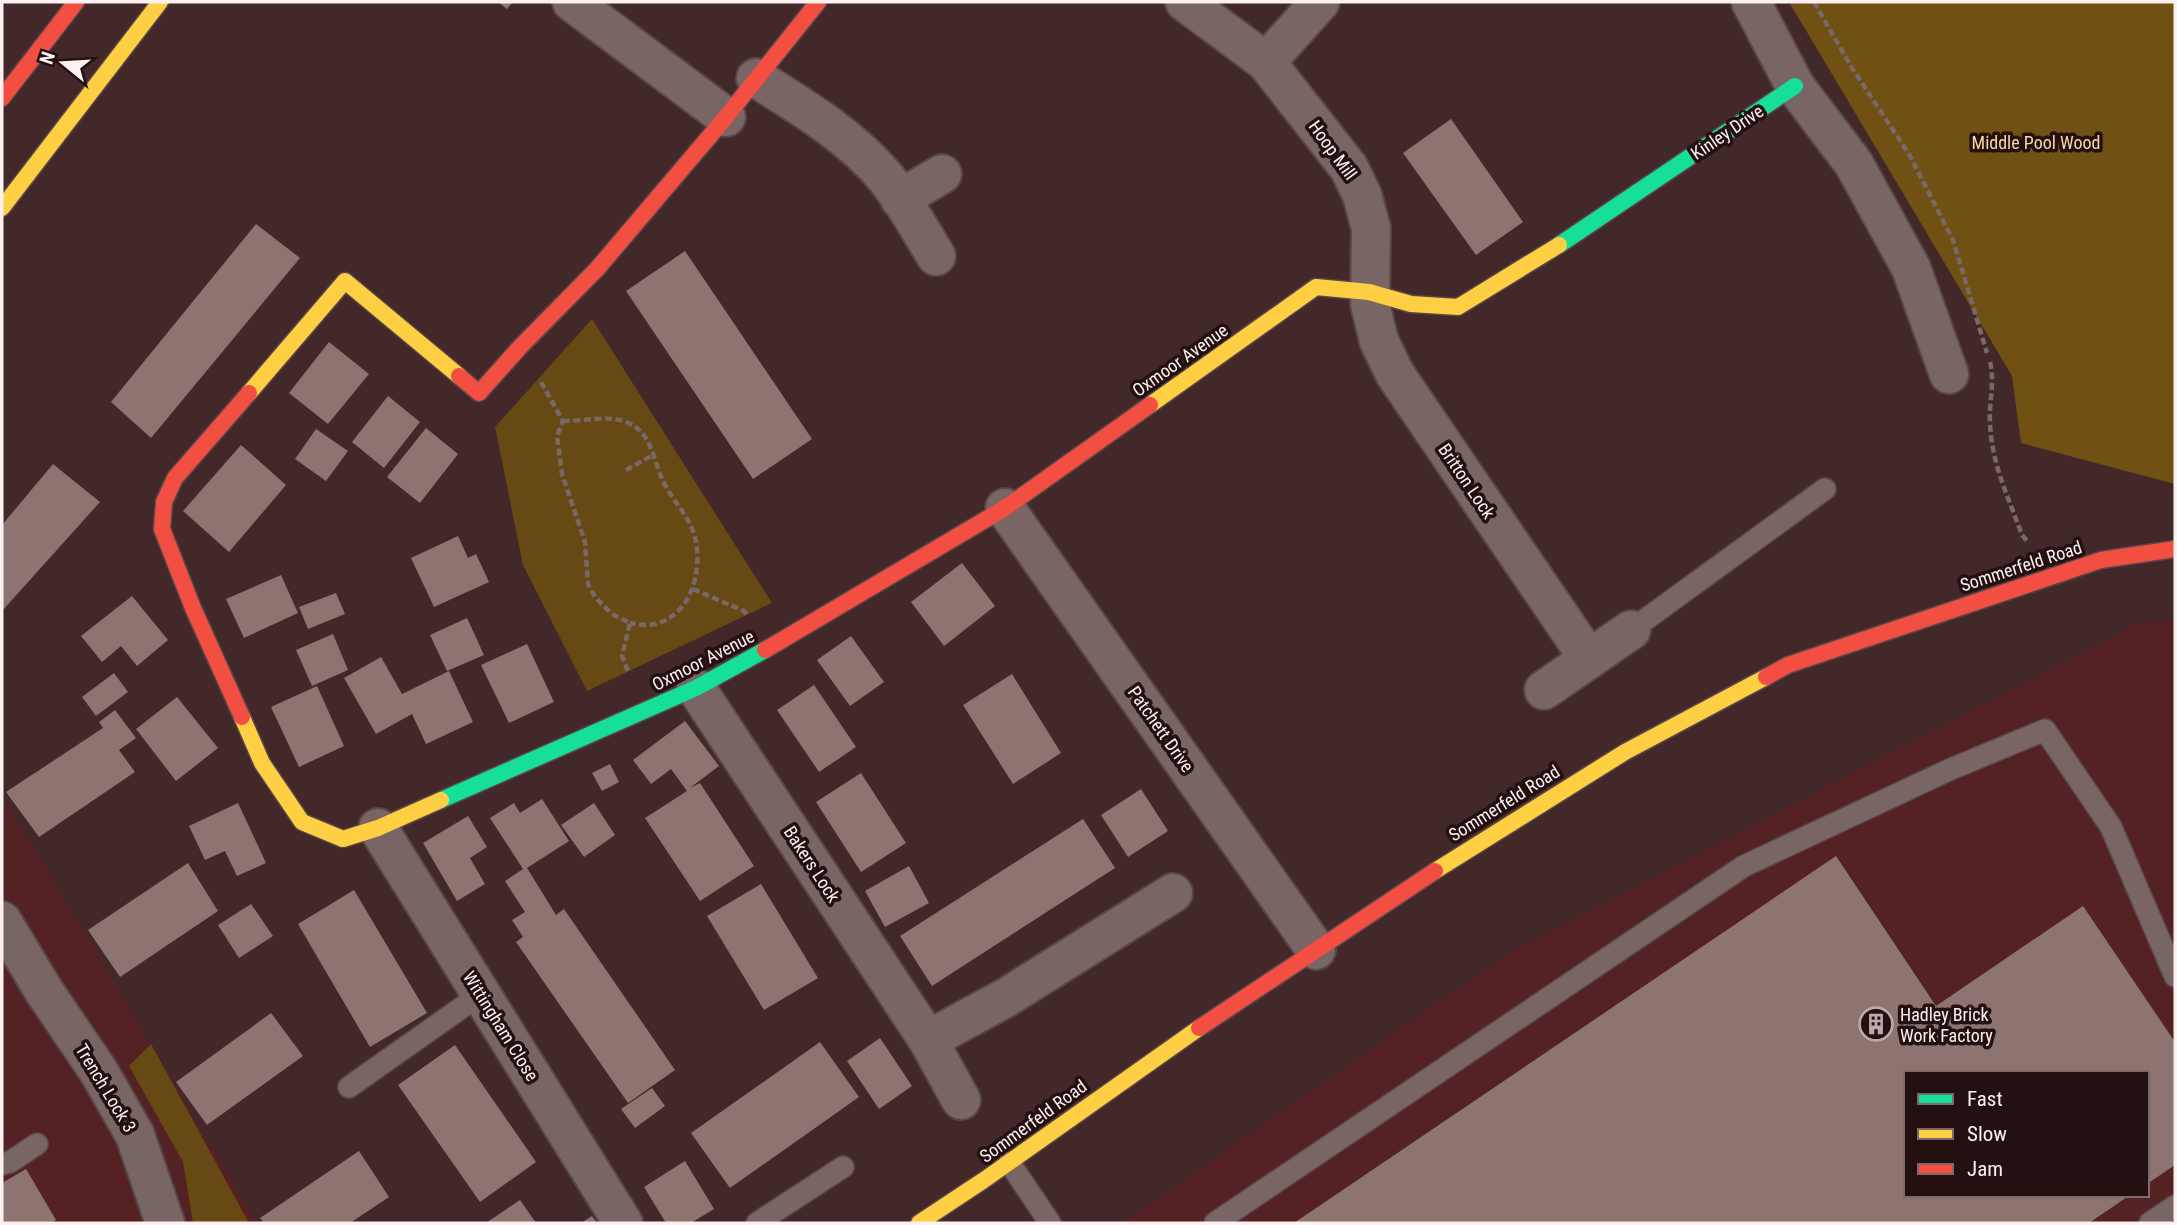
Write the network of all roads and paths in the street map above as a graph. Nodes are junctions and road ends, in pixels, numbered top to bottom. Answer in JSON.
{"nodes":[{"id":1,"x":76,"y":2,"type":"edge"},
{"id":2,"x":160,"y":2,"type":"edge"},
{"id":3,"x":572,"y":2,"type":"edge"},
{"id":4,"x":818,"y":2,"type":"edge"},
{"id":5,"x":1185,"y":2,"type":"edge"},
{"id":6,"x":1320,"y":2,"type":"edge"},
{"id":7,"x":1751,"y":2,"type":"edge"},
{"id":8,"x":1266,"y":62,"type":"junction"},
{"id":9,"x":756,"y":78,"type":"junction"},
{"id":10,"x":1795,"y":86,"type":"junction"},
{"id":11,"x":2,"y":98,"type":"edge"},
{"id":12,"x":726,"y":117,"type":"junction"},
{"id":13,"x":942,"y":174,"type":"dead end"},
{"id":14,"x":900,"y":199,"type":"junction"},
{"id":15,"x":2,"y":208,"type":"edge"},
{"id":16,"x":936,"y":256,"type":"dead end"},
{"id":17,"x":1369,"y":292,"type":"junction"},
{"id":18,"x":521,"y":346,"type":"junction"},
{"id":19,"x":1949,"y":374,"type":"dead end"},
{"id":20,"x":563,"y":421,"type":"junction"},
{"id":21,"x":654,"y":454,"type":"junction"},
{"id":22,"x":626,"y":470,"type":"dead end"},
{"id":23,"x":1825,"y":489,"type":"dead end"},
{"id":24,"x":1005,"y":508,"type":"junction"},
{"id":25,"x":2175,"y":549,"type":"edge"},
{"id":26,"x":693,"y":589,"type":"junction"},
{"id":27,"x":629,"y":623,"type":"junction"},
{"id":28,"x":1631,"y":630,"type":"joint"},
{"id":29,"x":770,"y":646,"type":"junction"},
{"id":30,"x":1589,"y":659,"type":"junction"},
{"id":31,"x":696,"y":688,"type":"junction"},
{"id":32,"x":1544,"y":690,"type":"dead end"},
{"id":33,"x":642,"y":711,"type":"junction"},
{"id":34,"x":378,"y":828,"type":"junction"},
{"id":35,"x":1173,"y":893,"type":"dead end"},
{"id":36,"x":2,"y":921,"type":"edge"},
{"id":37,"x":1316,"y":950,"type":"junction"},
{"id":38,"x":14,"y":971,"type":"edge"},
{"id":39,"x":2175,"y":976,"type":"edge"},
{"id":40,"x":481,"y":994,"type":"junction"},
{"id":41,"x":928,"y":1040,"type":"junction"},
{"id":42,"x":349,"y":1087,"type":"dead end"},
{"id":43,"x":961,"y":1100,"type":"dead end"},
{"id":44,"x":37,"y":1144,"type":"dead end"},
{"id":45,"x":1009,"y":1162,"type":"junction"},
{"id":46,"x":2,"y":1164,"type":"edge"},
{"id":47,"x":844,"y":1167,"type":"dead end"},
{"id":48,"x":2175,"y":1206,"type":"edge"},
{"id":49,"x":165,"y":1223,"type":"edge"},
{"id":50,"x":623,"y":1223,"type":"edge"},
{"id":51,"x":757,"y":1223,"type":"edge"},
{"id":52,"x":919,"y":1223,"type":"edge"},
{"id":53,"x":1050,"y":1223,"type":"edge"},
{"id":54,"x":1215,"y":1223,"type":"edge"},
{"id":55,"x":2150,"y":1223,"type":"edge"}],
"edges":[{"from":1,"to":11,"type":"main road"},
{"from":2,"to":15,"type":"main road"},
{"from":3,"to":12,"type":"street"},
{"from":4,"to":9,"type":"main road"},
{"from":5,"to":8,"type":"street","name":"Hoop Mill"},
{"from":6,"to":8,"type":"street"},
{"from":7,"to":10,"type":"street"},
{"from":8,"to":17,"type":"street","name":"Hoop Mill"},
{"from":9,"to":12,"type":"main road"},
{"from":9,"to":14,"type":"street"},
{"from":10,"to":17,"type":"main road","name":"Kinley Drive"},
{"from":10,"to":19,"type":"street"},
{"from":12,"to":18,"type":"main road"},
{"from":13,"to":14,"type":"street"},
{"from":14,"to":16,"type":"street"},
{"from":17,"to":24,"type":"main road","name":"Oxmoor Avenue"},
{"from":17,"to":30,"type":"street","name":"Britton Lock"},
{"from":18,"to":20,"type":"path"},
{"from":18,"to":34,"type":"main road","name":"Oxmoor Avenue"},
{"from":20,"to":21,"type":"path"},
{"from":20,"to":27,"type":"path"},
{"from":21,"to":22,"type":"path"},
{"from":21,"to":26,"type":"path"},
{"from":23,"to":28,"type":"lane"},
{"from":24,"to":29,"type":"main road","name":"Oxmoor Avenue"},
{"from":24,"to":37,"type":"street","name":"Patchett Drive"},
{"from":25,"to":37,"type":"main road","name":"Sommerfeld Road"},
{"from":26,"to":27,"type":"path"},
{"from":26,"to":29,"type":"path"},
{"from":27,"to":33,"type":"path"},
{"from":28,"to":30,"type":"street"},
{"from":29,"to":31,"type":"main road","name":"Oxmoor Avenue"},
{"from":30,"to":32,"type":"street"},
{"from":31,"to":33,"type":"main road","name":"Oxmoor Avenue"},
{"from":31,"to":41,"type":"street","name":"Bakers Lock"},
{"from":33,"to":34,"type":"main road","name":"Oxmoor Avenue"},
{"from":34,"to":40,"type":"street","name":"Wittingham Close"},
{"from":35,"to":41,"type":"street"},
{"from":36,"to":38,"type":"street","name":"Trench Lock 3"},
{"from":37,"to":45,"type":"main road","name":"Sommerfeld Road"},
{"from":38,"to":49,"type":"street","name":"Trench Lock 3"},
{"from":39,"to":54,"type":"lane"},
{"from":40,"to":42,"type":"lane"},
{"from":40,"to":50,"type":"street","name":"Wittingham Close"},
{"from":41,"to":43,"type":"street","name":"Bakers Lock"},
{"from":44,"to":46,"type":"lane"},
{"from":45,"to":52,"type":"main road","name":"Sommerfeld Road"},
{"from":45,"to":53,"type":"lane"},
{"from":47,"to":51,"type":"lane"},
{"from":48,"to":55,"type":"lane"}]}
